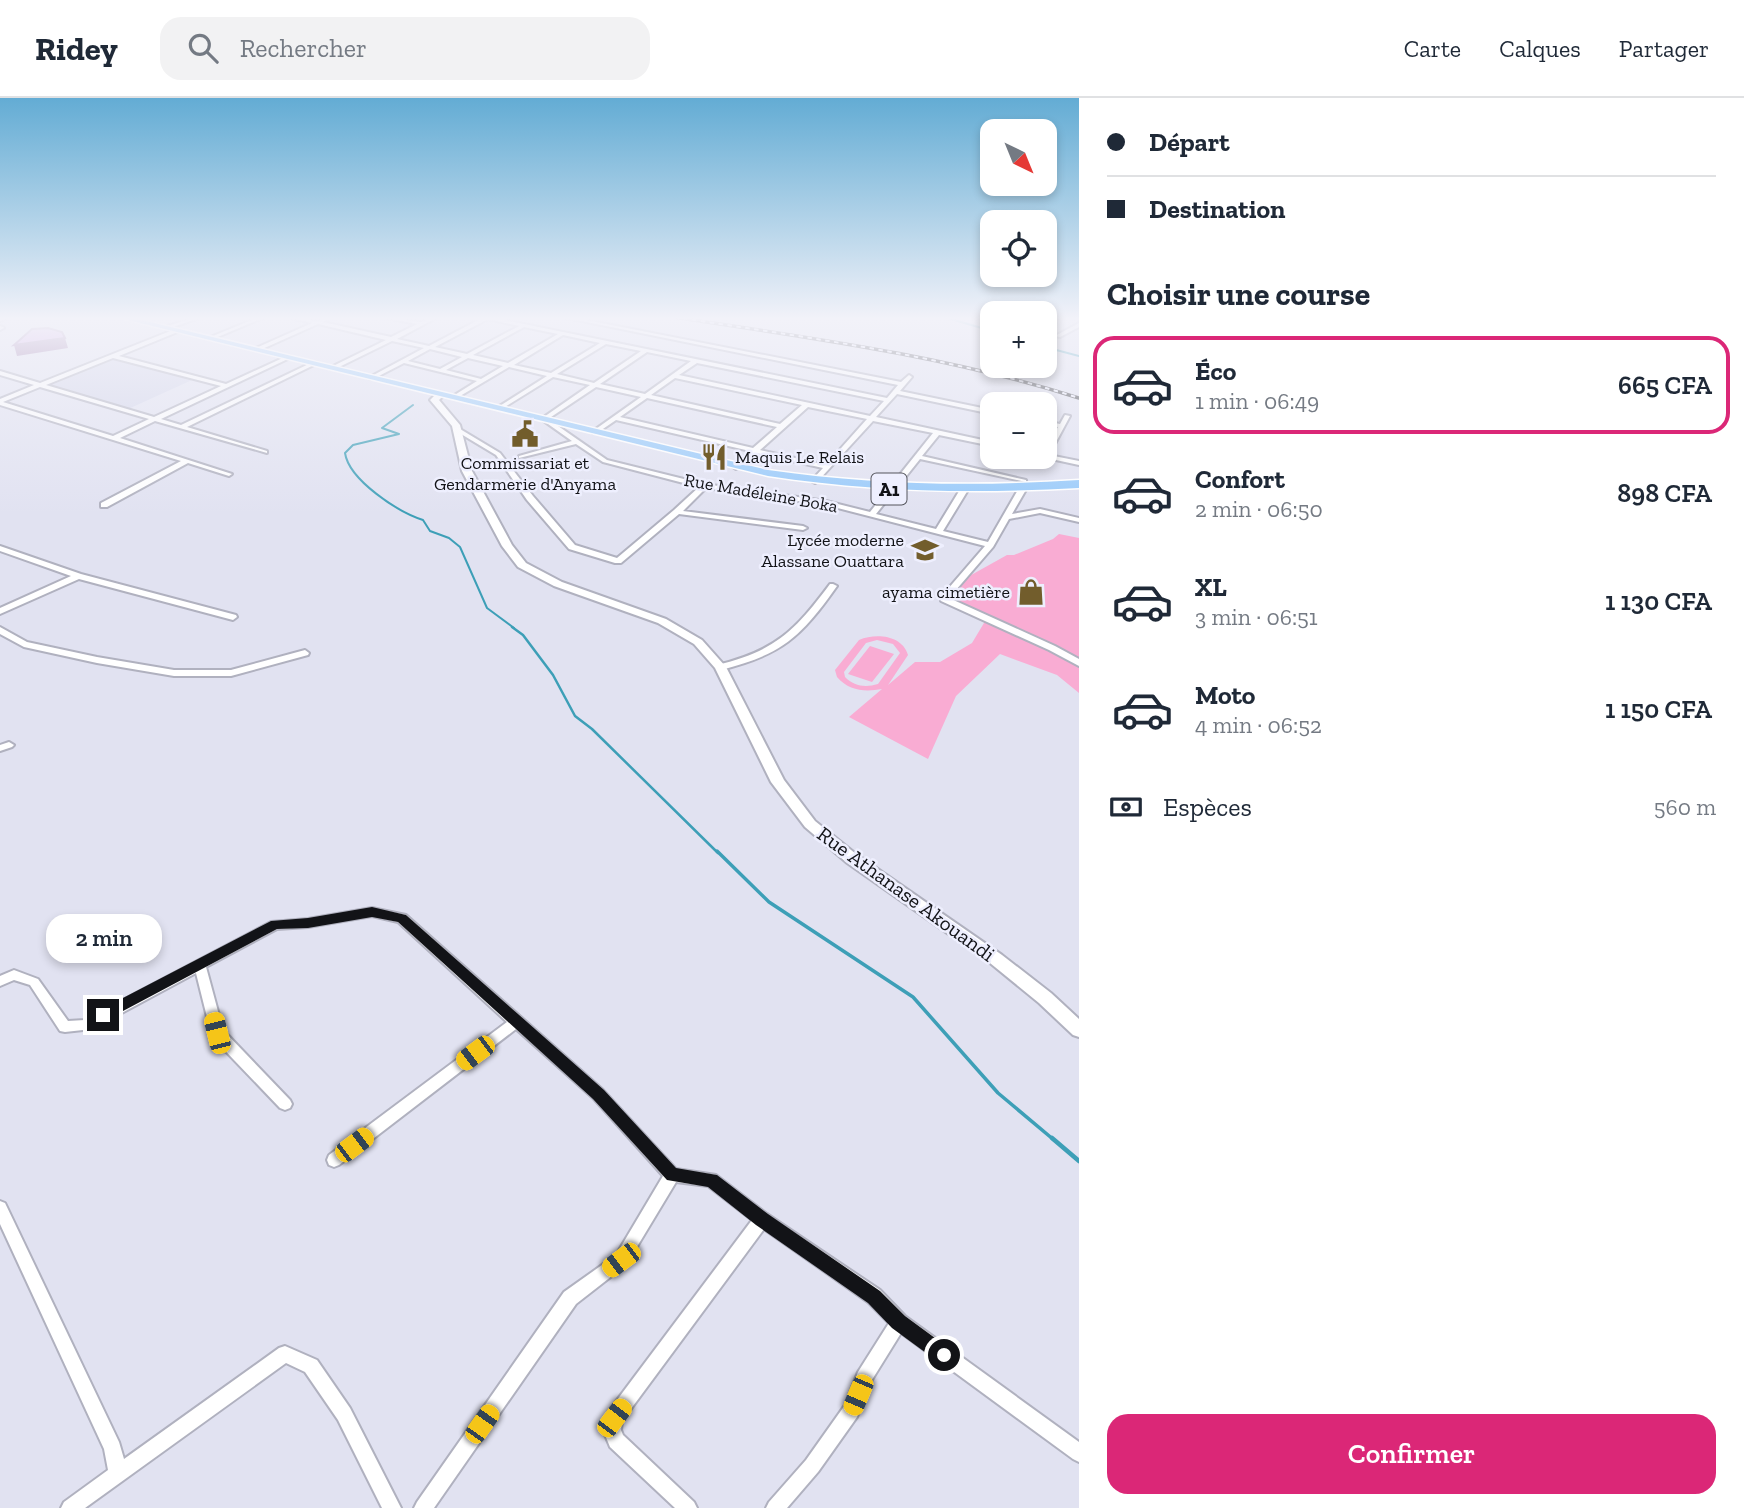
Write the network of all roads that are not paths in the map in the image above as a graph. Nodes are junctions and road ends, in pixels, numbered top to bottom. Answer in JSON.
{"nodes":[{"id":1,"x":33,"y":383,"type":"edge"},
{"id":2,"x":46,"y":383,"type":"edge"},
{"id":3,"x":215,"y":383,"type":"edge"},
{"id":4,"x":234,"y":383,"type":"edge"},
{"id":5,"x":274,"y":383,"type":"edge"},
{"id":6,"x":391,"y":383,"type":"edge"},
{"id":7,"x":480,"y":383,"type":"edge"},
{"id":8,"x":541,"y":383,"type":"edge"},
{"id":9,"x":590,"y":383,"type":"edge"},
{"id":10,"x":664,"y":383,"type":"edge"},
{"id":11,"x":706,"y":383,"type":"edge"},
{"id":12,"x":802,"y":383,"type":"edge"},
{"id":13,"x":896,"y":383,"type":"edge"},
{"id":14,"x":595,"y":384,"type":"junction"},
{"id":15,"x":902,"y":384,"type":"joint"},
{"id":16,"x":41,"y":385,"type":"junction"},
{"id":17,"x":227,"y":386,"type":"junction"},
{"id":18,"x":894,"y":392,"type":"junction"},
{"id":19,"x":440,"y":395,"type":"junction"},
{"id":20,"x":646,"y":396,"type":"junction"},
{"id":21,"x":455,"y":397,"type":"junction"},
{"id":22,"x":887,"y":400,"type":"junction"},
{"id":23,"x":0,"y":402,"type":"edge"},
{"id":24,"x":807,"y":404,"type":"junction"},
{"id":25,"x":500,"y":408,"type":"junction"},
{"id":26,"x":980,"y":410,"type":"edge"},
{"id":27,"x":1067,"y":416,"type":"dead end"},
{"id":28,"x":616,"y":418,"type":"junction"},
{"id":29,"x":155,"y":419,"type":"junction"},
{"id":30,"x":544,"y":419,"type":"junction"},
{"id":31,"x":871,"y":419,"type":"junction"},
{"id":32,"x":1057,"y":425,"type":"edge"},
{"id":33,"x":780,"y":426,"type":"junction"},
{"id":34,"x":1062,"y":426,"type":"junction"},
{"id":35,"x":181,"y":427,"type":"junction"},
{"id":36,"x":458,"y":430,"type":"junction"},
{"id":37,"x":596,"y":432,"type":"junction"},
{"id":38,"x":938,"y":432,"type":"junction"},
{"id":39,"x":1057,"y":435,"type":"edge"},
{"id":40,"x":112,"y":439,"type":"junction"},
{"id":41,"x":980,"y":441,"type":"edge"},
{"id":42,"x":577,"y":442,"type":"junction"},
{"id":43,"x":753,"y":451,"type":"junction"},
{"id":44,"x":265,"y":452,"type":"dead end"},
{"id":45,"x":521,"y":457,"type":"dead end"},
{"id":46,"x":918,"y":457,"type":"junction"},
{"id":47,"x":1057,"y":458,"type":"edge"},
{"id":48,"x":187,"y":461,"type":"junction"},
{"id":49,"x":1079,"y":463,"type":"edge"},
{"id":50,"x":736,"y":467,"type":"junction"},
{"id":51,"x":825,"y":467,"type":"junction"},
{"id":52,"x":229,"y":474,"type":"dead end"},
{"id":53,"x":815,"y":481,"type":"junction"},
{"id":54,"x":1079,"y":484,"type":"edge"},
{"id":55,"x":1024,"y":485,"type":"junction"},
{"id":56,"x":704,"y":486,"type":"junction"},
{"id":57,"x":891,"y":489,"type":"junction"},
{"id":58,"x":964,"y":491,"type":"junction"},
{"id":59,"x":104,"y":505,"type":"dead end"},
{"id":60,"x":677,"y":512,"type":"junction"},
{"id":61,"x":872,"y":514,"type":"junction"},
{"id":62,"x":1006,"y":517,"type":"junction"},
{"id":63,"x":1079,"y":520,"type":"edge"},
{"id":64,"x":803,"y":528,"type":"dead end"},
{"id":65,"x":939,"y":531,"type":"junction"},
{"id":66,"x":990,"y":545,"type":"junction"},
{"id":67,"x":0,"y":548,"type":"edge"},
{"id":68,"x":78,"y":576,"type":"junction"},
{"id":69,"x":833,"y":586,"type":"dead end"},
{"id":70,"x":0,"y":611,"type":"edge"},
{"id":71,"x":233,"y":617,"type":"dead end"},
{"id":72,"x":0,"y":630,"type":"edge"},
{"id":73,"x":305,"y":653,"type":"dead end"},
{"id":74,"x":1079,"y":663,"type":"edge"},
{"id":75,"x":720,"y":667,"type":"junction"},
{"id":76,"x":200,"y":966,"type":"junction"},
{"id":77,"x":0,"y":981,"type":"edge"},
{"id":78,"x":516,"y":1022,"type":"junction"},
{"id":79,"x":1079,"y":1030,"type":"edge"},
{"id":80,"x":285,"y":1104,"type":"dead end"},
{"id":81,"x":334,"y":1160,"type":"dead end"},
{"id":82,"x":672,"y":1175,"type":"junction"},
{"id":83,"x":0,"y":1208,"type":"edge"},
{"id":84,"x":762,"y":1219,"type":"junction"},
{"id":85,"x":899,"y":1322,"type":"junction"},
{"id":86,"x":1079,"y":1453,"type":"edge"},
{"id":87,"x":117,"y":1472,"type":"junction"},
{"id":88,"x":70,"y":1508,"type":"edge"},
{"id":89,"x":391,"y":1508,"type":"edge"},
{"id":90,"x":423,"y":1508,"type":"edge"},
{"id":91,"x":688,"y":1508,"type":"edge"},
{"id":92,"x":775,"y":1508,"type":"edge"}],
"edges":[{"from":1,"to":16,"type":"street"},
{"from":2,"to":16,"type":"street"},
{"from":3,"to":17,"type":"street"},
{"from":4,"to":17,"type":"street"},
{"from":5,"to":35,"type":"street"},
{"from":6,"to":19,"type":"main road","number":"A1"},
{"from":7,"to":21,"type":"street"},
{"from":8,"to":25,"type":"street"},
{"from":9,"to":14,"type":"street"},
{"from":10,"to":20,"type":"street"},
{"from":11,"to":24,"type":"street"},
{"from":12,"to":22,"type":"street"},
{"from":13,"to":15,"type":"street"},
{"from":14,"to":20,"type":"street"},
{"from":14,"to":30,"type":"street"},
{"from":15,"to":18,"type":"street"},
{"from":16,"to":23,"type":"street"},
{"from":16,"to":29,"type":"street"},
{"from":17,"to":29,"type":"street"},
{"from":18,"to":22,"type":"street"},
{"from":18,"to":26,"type":"street"},
{"from":19,"to":21,"type":"main road","number":"A1"},
{"from":19,"to":36,"type":"street","name":"Rue Athanase Akouandi"},
{"from":20,"to":28,"type":"street"},
{"from":20,"to":33,"type":"street"},
{"from":21,"to":25,"type":"main road","number":"A1"},
{"from":22,"to":31,"type":"street"},
{"from":23,"to":40,"type":"street"},
{"from":24,"to":31,"type":"street"},
{"from":24,"to":33,"type":"street"},
{"from":25,"to":30,"type":"main road","number":"A1"},
{"from":27,"to":34,"type":"street"},
{"from":28,"to":37,"type":"street"},
{"from":28,"to":43,"type":"street"},
{"from":29,"to":35,"type":"street"},
{"from":29,"to":40,"type":"street"},
{"from":30,"to":37,"type":"main road","number":"A1"},
{"from":30,"to":42,"type":"street","name":"Rue Madéleine Boka"},
{"from":31,"to":38,"type":"street"},
{"from":31,"to":51,"type":"street"},
{"from":32,"to":34,"type":"street"},
{"from":33,"to":43,"type":"street"},
{"from":34,"to":39,"type":"street"},
{"from":35,"to":44,"type":"street"},
{"from":36,"to":60,"type":"street"},
{"from":36,"to":75,"type":"street","name":"Rue Athanase Akouandi"},
{"from":37,"to":50,"type":"main road","number":"A1"},
{"from":38,"to":41,"type":"street"},
{"from":38,"to":46,"type":"street"},
{"from":40,"to":48,"type":"street"},
{"from":42,"to":45,"type":"street"},
{"from":42,"to":56,"type":"street","name":"Rue Madéleine Boka"},
{"from":43,"to":50,"type":"street"},
{"from":43,"to":51,"type":"street"},
{"from":46,"to":55,"type":"street"},
{"from":46,"to":57,"type":"street"},
{"from":47,"to":49,"type":"street"},
{"from":48,"to":52,"type":"street"},
{"from":48,"to":59,"type":"street"},
{"from":50,"to":53,"type":"main road","number":"A1"},
{"from":51,"to":53,"type":"street"},
{"from":53,"to":57,"type":"main road","number":"A1"},
{"from":54,"to":55,"type":"main road","number":"A1"},
{"from":55,"to":58,"type":"main road","number":"A1"},
{"from":55,"to":62,"type":"street"},
{"from":56,"to":60,"type":"street"},
{"from":56,"to":61,"type":"street","name":"Rue Madéleine Boka"},
{"from":57,"to":58,"type":"main road","number":"A1"},
{"from":57,"to":61,"type":"street"},
{"from":58,"to":65,"type":"street"},
{"from":60,"to":64,"type":"street"},
{"from":61,"to":65,"type":"street","name":"Rue Madéleine Boka"},
{"from":62,"to":63,"type":"street"},
{"from":62,"to":66,"type":"street"},
{"from":65,"to":66,"type":"street","name":"Rue Madéleine Boka"},
{"from":66,"to":74,"type":"street"},
{"from":67,"to":68,"type":"street"},
{"from":68,"to":70,"type":"street"},
{"from":68,"to":71,"type":"street"},
{"from":69,"to":75,"type":"street"},
{"from":72,"to":73,"type":"street"},
{"from":75,"to":79,"type":"street","name":"Rue Athanase Akouandi"},
{"from":76,"to":77,"type":"street"},
{"from":76,"to":78,"type":"street"},
{"from":76,"to":80,"type":"street"},
{"from":78,"to":81,"type":"street"},
{"from":78,"to":82,"type":"street"},
{"from":82,"to":84,"type":"street"},
{"from":82,"to":90,"type":"street"},
{"from":83,"to":87,"type":"street"},
{"from":84,"to":85,"type":"street"},
{"from":84,"to":91,"type":"street"},
{"from":85,"to":86,"type":"street"},
{"from":85,"to":92,"type":"street"},
{"from":87,"to":88,"type":"street"},
{"from":87,"to":89,"type":"street"}]}
